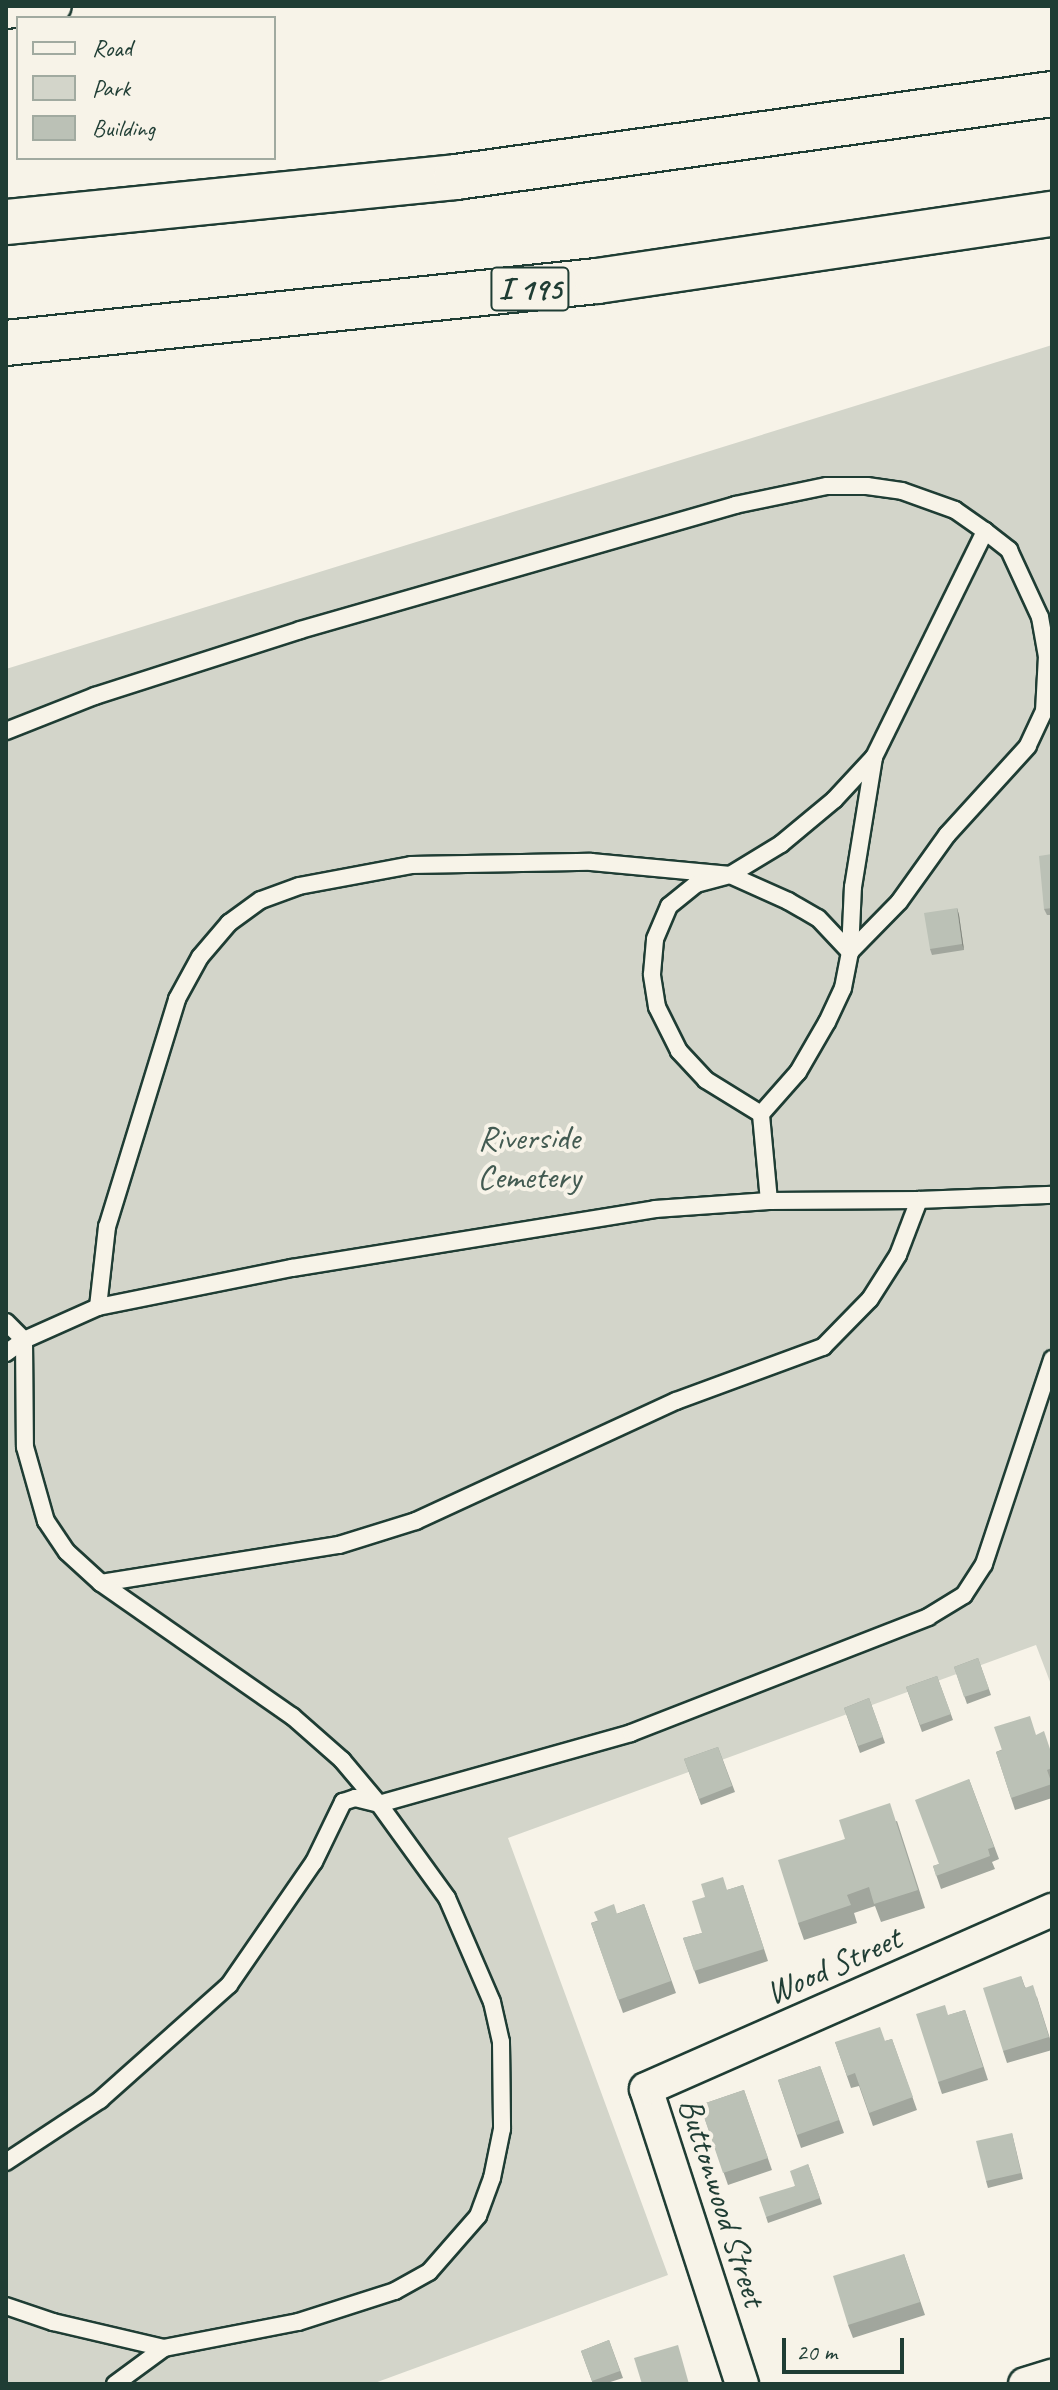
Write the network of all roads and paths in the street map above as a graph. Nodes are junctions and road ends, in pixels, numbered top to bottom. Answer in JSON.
{"nodes":[{"id":1,"x":55,"y":6,"type":"edge"},
{"id":2,"x":6,"y":12,"type":"edge"},
{"id":3,"x":1052,"y":94,"type":"edge"},
{"id":4,"x":1052,"y":214,"type":"edge"},
{"id":5,"x":6,"y":222,"type":"edge"},
{"id":6,"x":6,"y":343,"type":"edge"},
{"id":7,"x":985,"y":531,"type":"junction"},
{"id":8,"x":6,"y":731,"type":"edge"},
{"id":9,"x":874,"y":757,"type":"junction"},
{"id":10,"x":730,"y":875,"type":"junction"},
{"id":11,"x":850,"y":952,"type":"junction"},
{"id":12,"x":761,"y":1114,"type":"junction"},
{"id":13,"x":1052,"y":1195,"type":"edge"},
{"id":14,"x":919,"y":1200,"type":"junction"},
{"id":15,"x":769,"y":1201,"type":"junction"},
{"id":16,"x":98,"y":1307,"type":"junction"},
{"id":17,"x":6,"y":1322,"type":"edge"},
{"id":18,"x":24,"y":1340,"type":"junction"},
{"id":19,"x":6,"y":1353,"type":"edge"},
{"id":20,"x":1052,"y":1359,"type":"edge"},
{"id":21,"x":101,"y":1583,"type":"junction"},
{"id":22,"x":379,"y":1804,"type":"junction"},
{"id":23,"x":1052,"y":1910,"type":"edge"},
{"id":24,"x":646,"y":2089,"type":"joint"},
{"id":25,"x":6,"y":2162,"type":"edge"},
{"id":26,"x":6,"y":2306,"type":"edge"},
{"id":27,"x":164,"y":2348,"type":"junction"},
{"id":28,"x":1052,"y":2376,"type":"edge"},
{"id":29,"x":115,"y":2384,"type":"edge"},
{"id":30,"x":742,"y":2384,"type":"edge"},
{"id":31,"x":1025,"y":2384,"type":"edge"}],
"edges":[{"from":1,"to":2,"type":"street"},
{"from":3,"to":5,"type":"highway"},
{"from":4,"to":6,"type":"highway","number":"I 195"},
{"from":7,"to":8,"type":"lane"},
{"from":7,"to":9,"type":"lane"},
{"from":7,"to":11,"type":"lane"},
{"from":9,"to":10,"type":"lane"},
{"from":9,"to":11,"type":"lane"},
{"from":10,"to":11,"type":"lane"},
{"from":10,"to":12,"type":"lane"},
{"from":10,"to":16,"type":"lane"},
{"from":11,"to":12,"type":"lane"},
{"from":12,"to":15,"type":"lane"},
{"from":13,"to":14,"type":"lane"},
{"from":14,"to":15,"type":"lane"},
{"from":14,"to":21,"type":"lane"},
{"from":15,"to":16,"type":"lane"},
{"from":16,"to":18,"type":"lane"},
{"from":17,"to":18,"type":"lane"},
{"from":18,"to":19,"type":"lane"},
{"from":18,"to":21,"type":"lane"},
{"from":20,"to":22,"type":"lane"},
{"from":21,"to":22,"type":"lane"},
{"from":22,"to":25,"type":"lane"},
{"from":22,"to":27,"type":"lane"},
{"from":23,"to":24,"type":"street","name":"Wood Street"},
{"from":24,"to":30,"type":"street","name":"Buttonwood Street"},
{"from":26,"to":27,"type":"lane"},
{"from":27,"to":29,"type":"lane"},
{"from":28,"to":31,"type":"street"}]}
